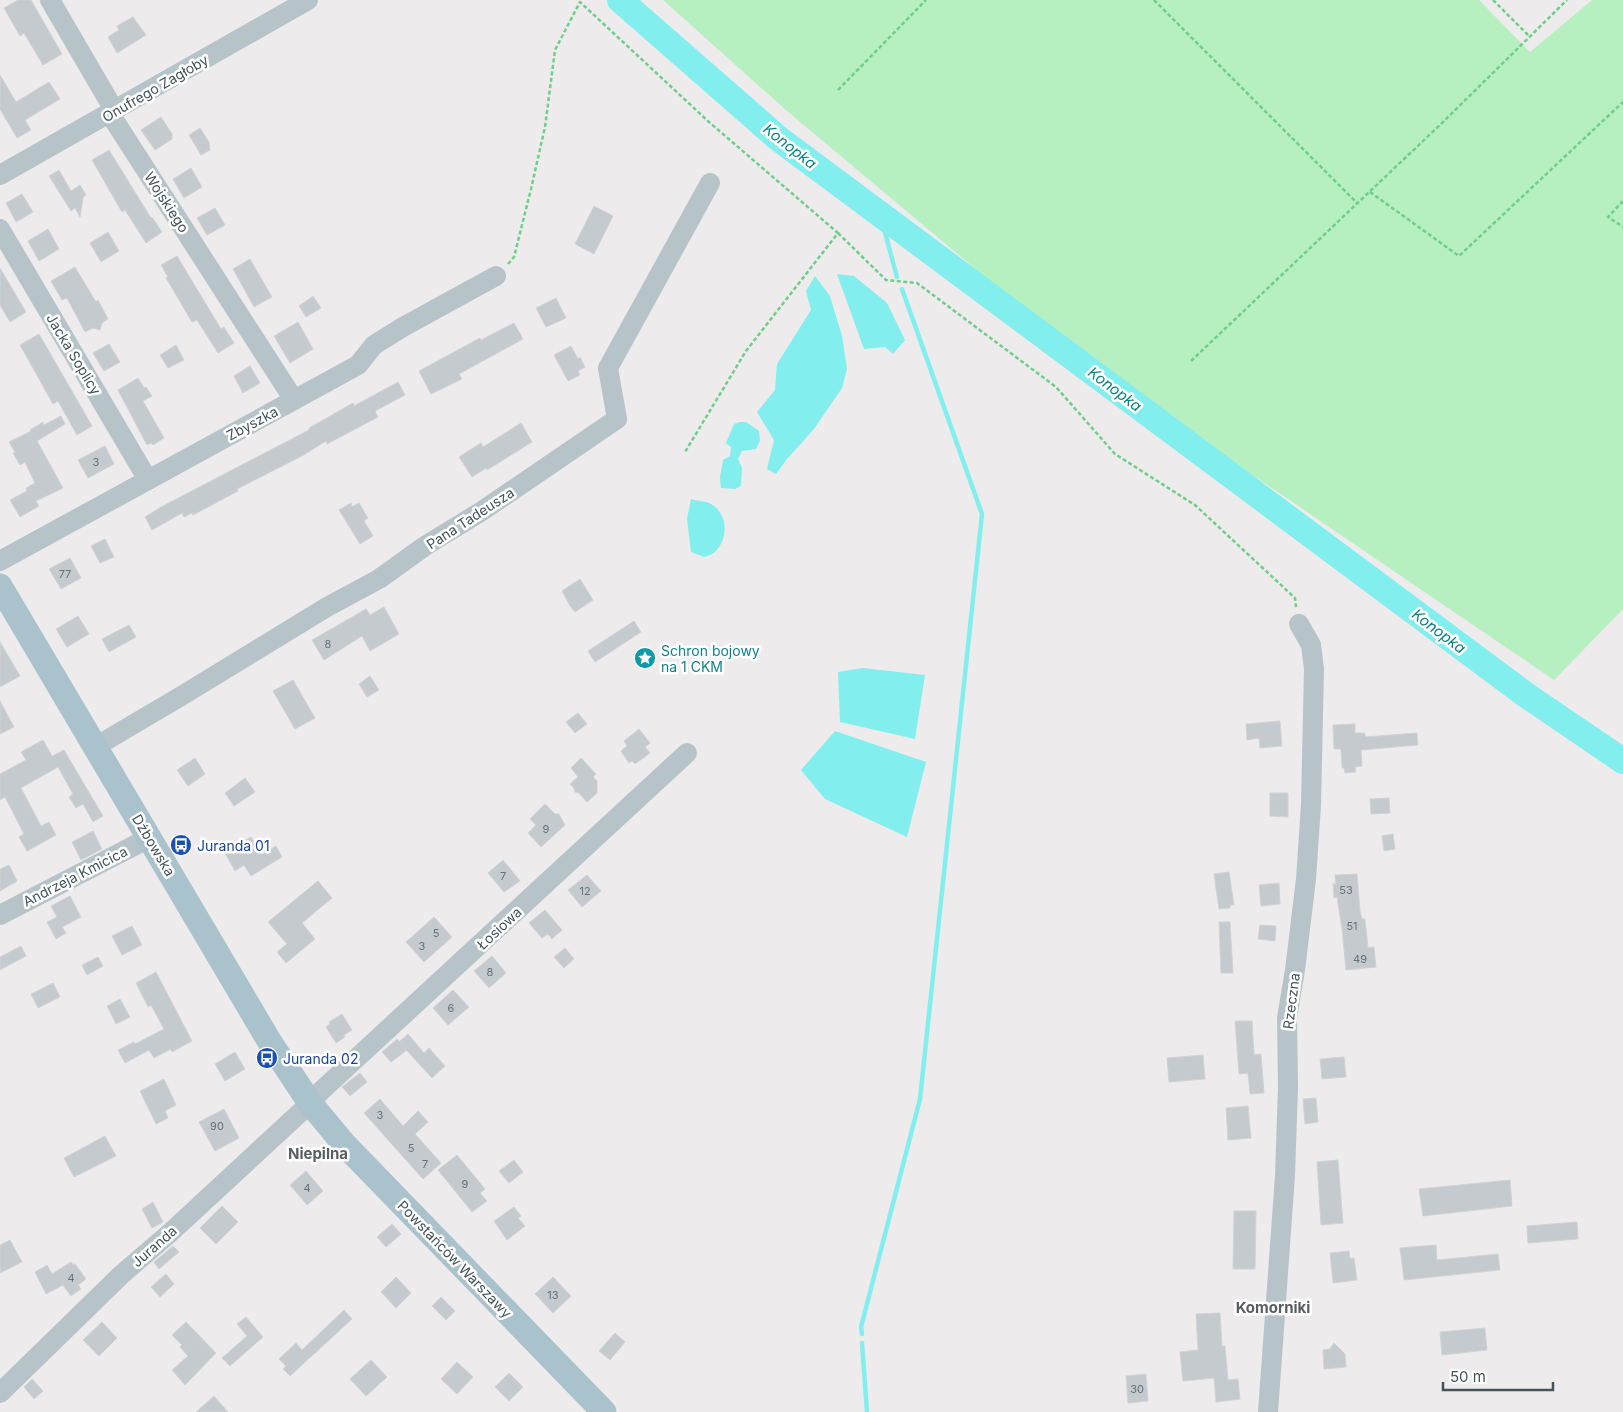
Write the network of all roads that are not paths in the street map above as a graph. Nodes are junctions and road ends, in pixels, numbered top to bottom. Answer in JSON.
{"nodes":[{"id":1,"x":50,"y":0,"type":"edge"},
{"id":2,"x":308,"y":0,"type":"edge"},
{"id":3,"x":110,"y":114,"type":"junction"},
{"id":4,"x":0,"y":175,"type":"edge"},
{"id":5,"x":710,"y":183,"type":"dead end"},
{"id":6,"x":0,"y":229,"type":"edge"},
{"id":7,"x":496,"y":276,"type":"road end"},
{"id":8,"x":294,"y":400,"type":"junction"},
{"id":9,"x":148,"y":480,"type":"junction"},
{"id":10,"x":0,"y":561,"type":"edge"},
{"id":11,"x":0,"y":586,"type":"edge"},
{"id":12,"x":1299,"y":624,"type":"road end"},
{"id":13,"x":95,"y":746,"type":"junction"},
{"id":14,"x":687,"y":753,"type":"dead end"},
{"id":15,"x":149,"y":838,"type":"junction"},
{"id":16,"x":0,"y":915,"type":"edge"},
{"id":17,"x":310,"y":1103,"type":"junction"},
{"id":18,"x":0,"y":1393,"type":"edge"},
{"id":19,"x":604,"y":1412,"type":"edge"},
{"id":20,"x":1268,"y":1412,"type":"edge"}],
"edges":[{"from":1,"to":3,"type":"street","name":"Wojskiego"},
{"from":2,"to":3,"type":"street","name":"Onufrego Zagłoby"},
{"from":3,"to":4,"type":"street","name":"Onufrego Zagłoby"},
{"from":3,"to":8,"type":"street","name":"Wojskiego"},
{"from":5,"to":13,"type":"street","name":"Pana Tadeusza"},
{"from":6,"to":9,"type":"street","name":"Jacka Soplicy"},
{"from":7,"to":8,"type":"street","name":"Zbyszka"},
{"from":8,"to":9,"type":"street","name":"Zbyszka"},
{"from":9,"to":10,"type":"street","name":"Zbyszka"},
{"from":11,"to":13,"type":"main road","name":"Dźbowska"},
{"from":12,"to":20,"type":"street","name":"Rzeczna"},
{"from":13,"to":15,"type":"main road","name":"Dźbowska"},
{"from":14,"to":17,"type":"street","name":"Łosiowa"},
{"from":15,"to":16,"type":"street","name":"Andrzeja Kmicica"},
{"from":15,"to":17,"type":"main road","name":"Dźbowska"},
{"from":17,"to":18,"type":"street","name":"Juranda"},
{"from":17,"to":19,"type":"main road","name":"Powstańców Warszawy"}]}
